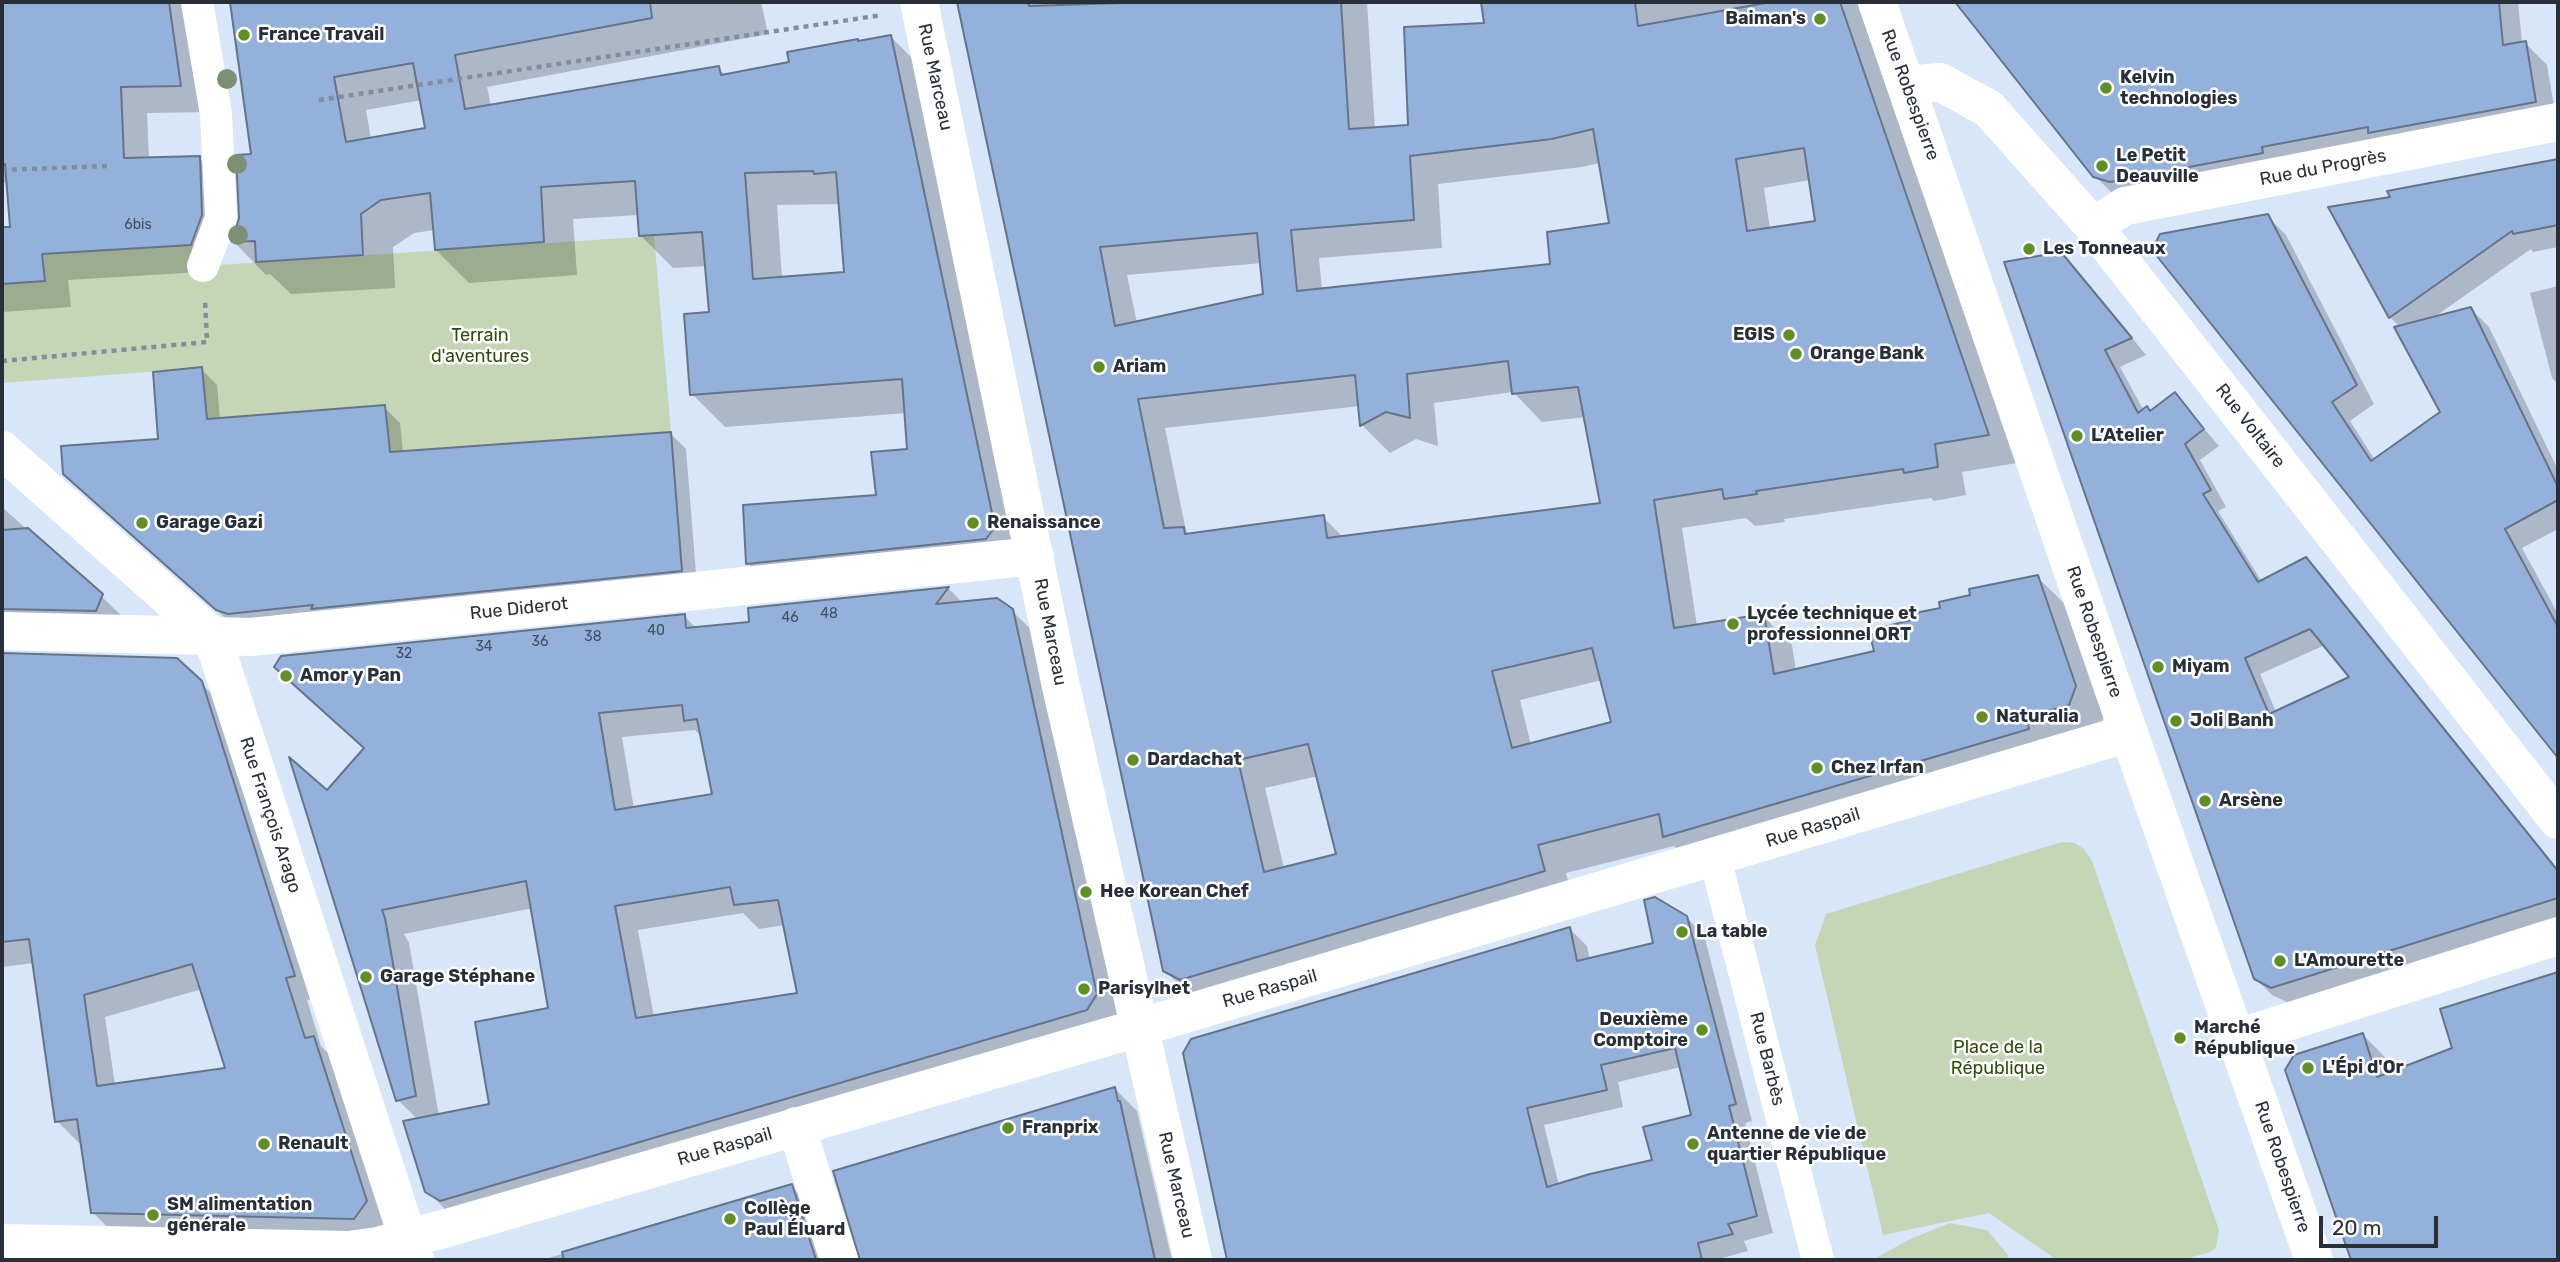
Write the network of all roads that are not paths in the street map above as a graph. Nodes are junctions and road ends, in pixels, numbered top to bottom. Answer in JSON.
{"nodes":[{"id":1,"x":197,"y":2,"type":"edge"},
{"id":2,"x":1877,"y":2,"type":"edge"},
{"id":3,"x":920,"y":5,"type":"edge"},
{"id":4,"x":1906,"y":85,"type":"junction"},
{"id":5,"x":2558,"y":122,"type":"edge"},
{"id":6,"x":2093,"y":226,"type":"junction"},
{"id":7,"x":203,"y":266,"type":"road end"},
{"id":8,"x":2,"y":450,"type":"edge"},
{"id":9,"x":1035,"y":556,"type":"junction"},
{"id":10,"x":2,"y":631,"type":"edge"},
{"id":11,"x":212,"y":636,"type":"junction"},
{"id":12,"x":2129,"y":733,"type":"junction"},
{"id":13,"x":2558,"y":820,"type":"edge"},
{"id":14,"x":1716,"y":858,"type":"junction"},
{"id":15,"x":2558,"y":936,"type":"edge"},
{"id":16,"x":1139,"y":1028,"type":"junction"},
{"id":17,"x":2237,"y":1038,"type":"junction"},
{"id":18,"x":796,"y":1126,"type":"junction"},
{"id":19,"x":2,"y":1243,"type":"edge"},
{"id":20,"x":411,"y":1249,"type":"edge"},
{"id":21,"x":189,"y":1254,"type":"edge"},
{"id":22,"x":839,"y":1260,"type":"edge"},
{"id":23,"x":1193,"y":1260,"type":"edge"},
{"id":24,"x":1818,"y":1260,"type":"edge"},
{"id":25,"x":2314,"y":1260,"type":"edge"}],
"edges":[{"from":1,"to":7,"type":"street"},
{"from":2,"to":4,"type":"street","name":"Rue Robespierre"},
{"from":3,"to":9,"type":"street","name":"Rue Marceau"},
{"from":4,"to":6,"type":"street","name":"Rue Voltaire"},
{"from":4,"to":12,"type":"street","name":"Rue Robespierre"},
{"from":5,"to":6,"type":"street","name":"Rue du Progrès"},
{"from":6,"to":13,"type":"street","name":"Rue Voltaire"},
{"from":8,"to":11,"type":"street"},
{"from":9,"to":11,"type":"street","name":"Rue Diderot"},
{"from":9,"to":16,"type":"street","name":"Rue Marceau"},
{"from":10,"to":11,"type":"street","name":"Rue Diderot"},
{"from":11,"to":20,"type":"street","name":"Rue François Arago"},
{"from":12,"to":14,"type":"street","name":"Rue Raspail"},
{"from":12,"to":17,"type":"street","name":"Rue Robespierre"},
{"from":14,"to":16,"type":"street","name":"Rue Raspail"},
{"from":14,"to":24,"type":"street","name":"Rue Barbès"},
{"from":15,"to":17,"type":"street"},
{"from":16,"to":18,"type":"street","name":"Rue Raspail"},
{"from":16,"to":23,"type":"street","name":"Rue Marceau"},
{"from":17,"to":25,"type":"street","name":"Rue Robespierre"},
{"from":18,"to":20,"type":"street","name":"Rue Raspail"},
{"from":18,"to":22,"type":"street"},
{"from":19,"to":21,"type":"street","name":"Rue Raspail"},
{"from":20,"to":21,"type":"street","name":"Rue Raspail"}]}
